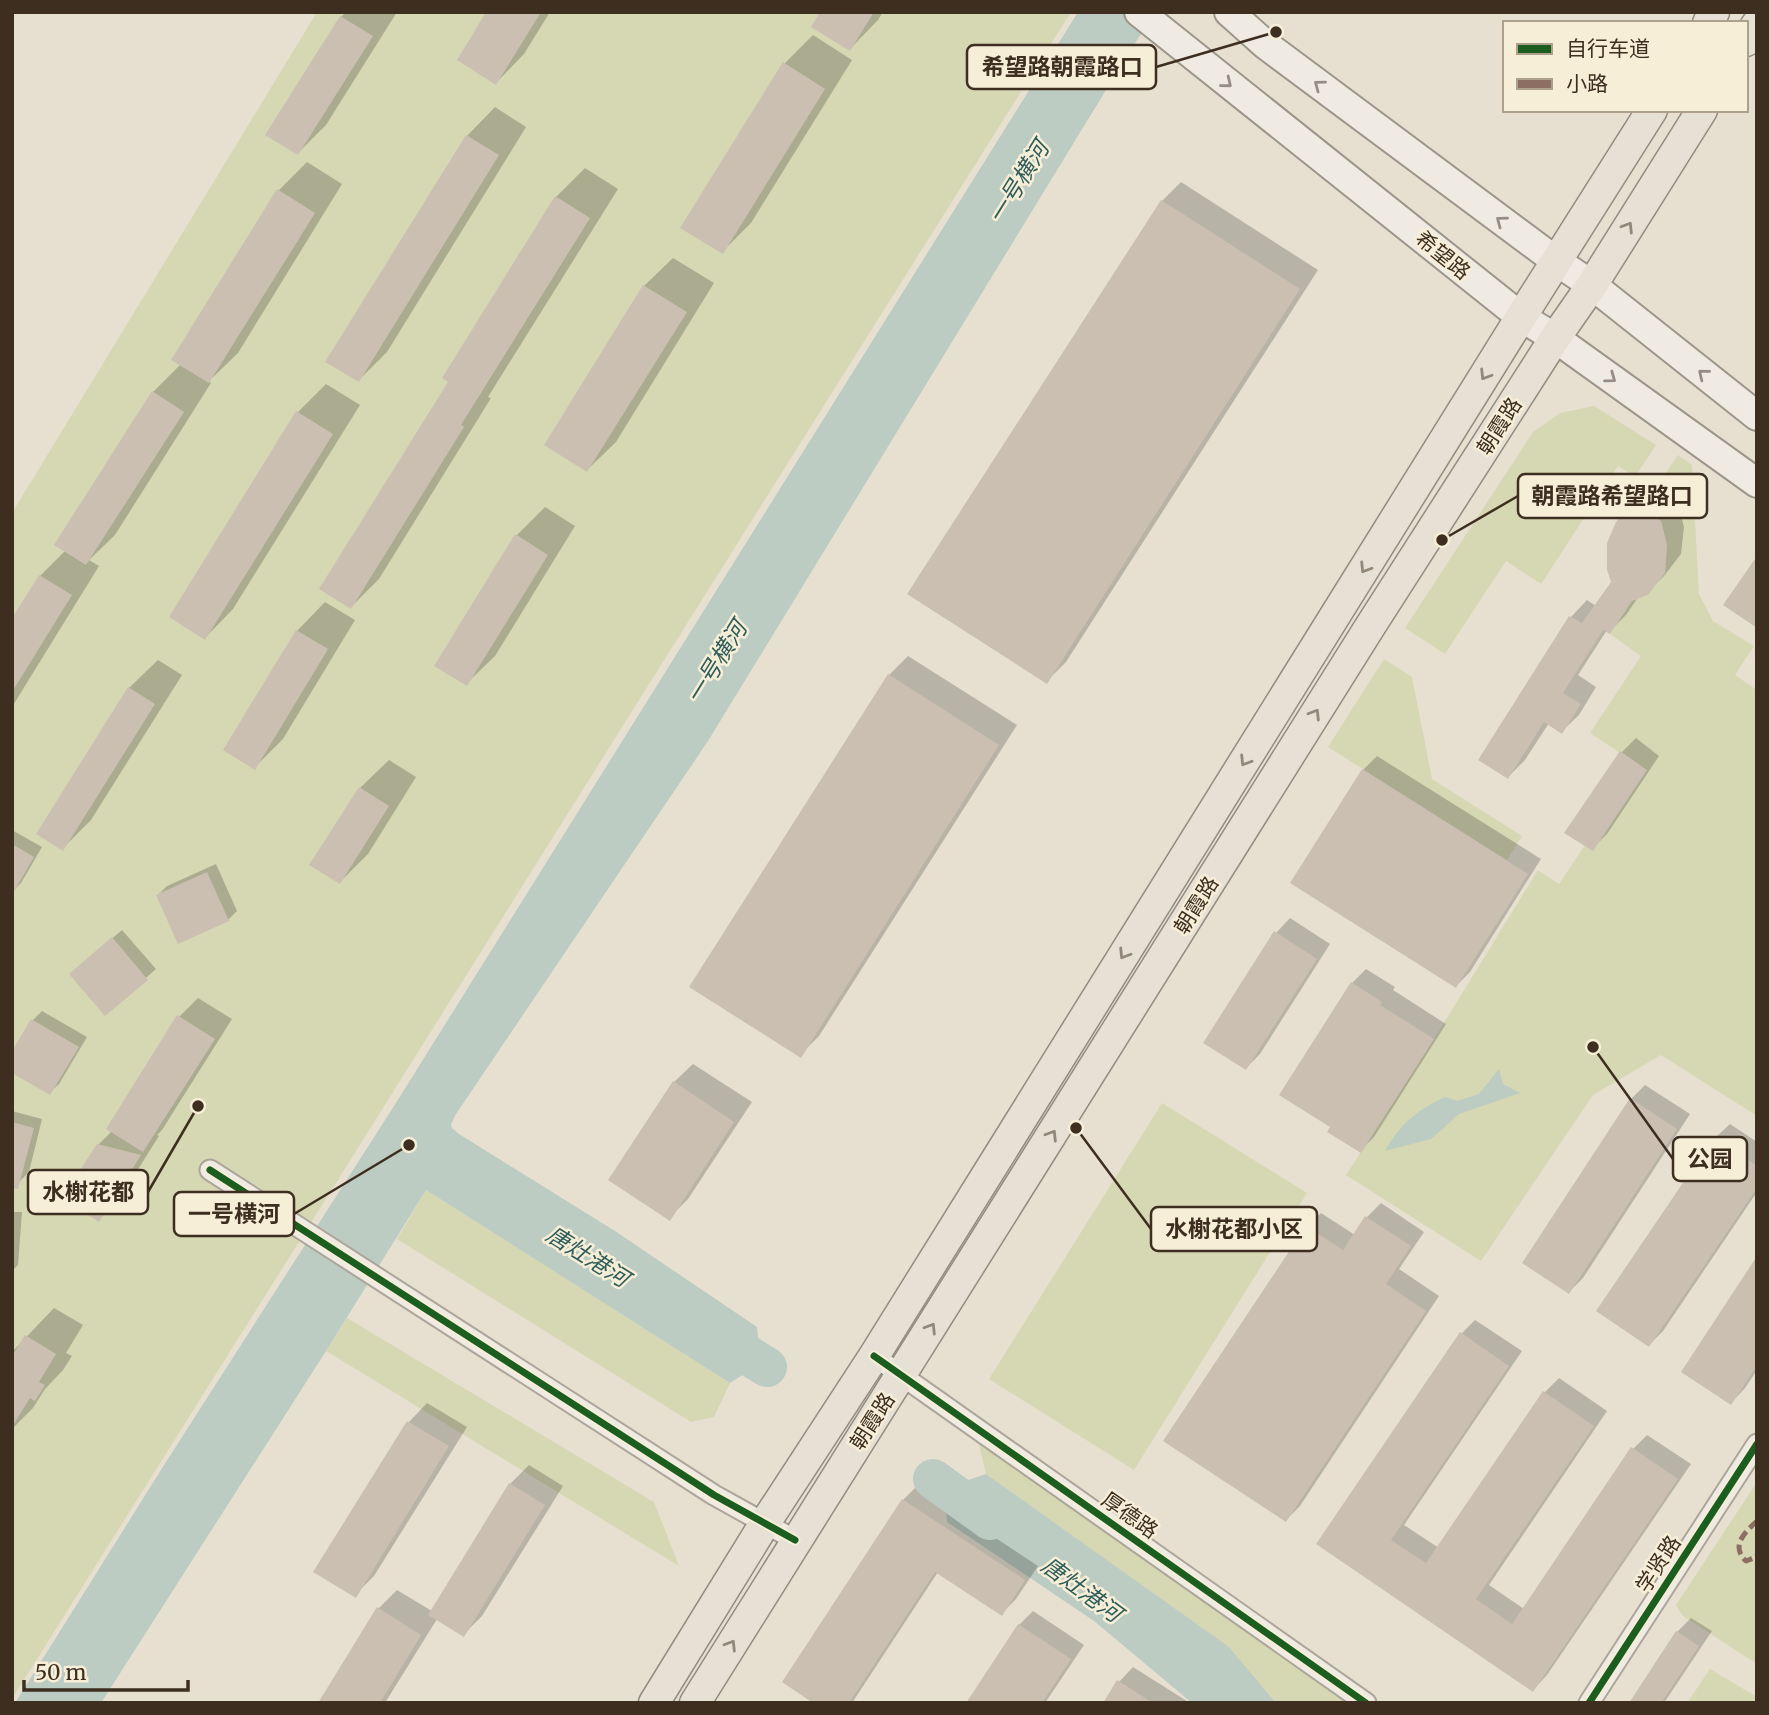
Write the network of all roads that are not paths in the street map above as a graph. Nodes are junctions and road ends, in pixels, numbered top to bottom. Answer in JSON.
{"nodes":[{"id":1,"x":1229,"y":12,"type":"edge"},
{"id":2,"x":1147,"y":19,"type":"edge"},
{"id":3,"x":1651,"y":112,"type":"edge"},
{"id":4,"x":1701,"y":112,"type":"edge"},
{"id":5,"x":1556,"y":261,"type":"junction"},
{"id":6,"x":1591,"y":285,"type":"junction"},
{"id":7,"x":1521,"y":317,"type":"junction"},
{"id":8,"x":1555,"y":338,"type":"junction"},
{"id":9,"x":1757,"y":416,"type":"edge"},
{"id":10,"x":1757,"y":483,"type":"edge"},
{"id":11,"x":211,"y":1170,"type":"dead end"},
{"id":12,"x":874,"y":1356,"type":"junction"},
{"id":13,"x":901,"y":1376,"type":"junction"},
{"id":14,"x":1757,"y":1444,"type":"edge"},
{"id":15,"x":765,"y":1523,"type":"junction"},
{"id":16,"x":795,"y":1540,"type":"junction"},
{"id":17,"x":654,"y":1703,"type":"edge"},
{"id":18,"x":695,"y":1703,"type":"edge"},
{"id":19,"x":1366,"y":1703,"type":"edge"},
{"id":20,"x":1588,"y":1703,"type":"edge"}],
"edges":[{"from":5,"to":1,"type":"main road","one_way":true},
{"from":2,"to":7,"type":"main road","name":"希望路","one_way":true},
{"from":3,"to":5,"type":"main road","name":"朝霞路"},
{"from":6,"to":4,"type":"main road","name":"朝霞路","one_way":true},
{"from":5,"to":6,"type":"main road"},
{"from":5,"to":7,"type":"main road","name":"朝霞路"},
{"from":6,"to":8,"type":"main road","name":"朝霞路"},
{"from":9,"to":6,"type":"main road","one_way":true},
{"from":7,"to":8,"type":"main road","name":"希望路"},
{"from":7,"to":12,"type":"main road","name":"朝霞路","one_way":true},
{"from":8,"to":10,"type":"main road","name":"希望路","one_way":true},
{"from":13,"to":8,"type":"main road","name":"朝霞路","one_way":true},
{"from":11,"to":15,"type":"street"},
{"from":12,"to":13,"type":"street","name":"厚德路"},
{"from":12,"to":15,"type":"main road","name":"朝霞路"},
{"from":13,"to":16,"type":"main road","name":"朝霞路"},
{"from":13,"to":19,"type":"street","name":"厚德路"},
{"from":14,"to":20,"type":"street","name":"学贤路"},
{"from":15,"to":16,"type":"street"},
{"from":15,"to":17,"type":"main road","name":"朝霞路"},
{"from":18,"to":16,"type":"main road","name":"朝霞路","one_way":true}]}
